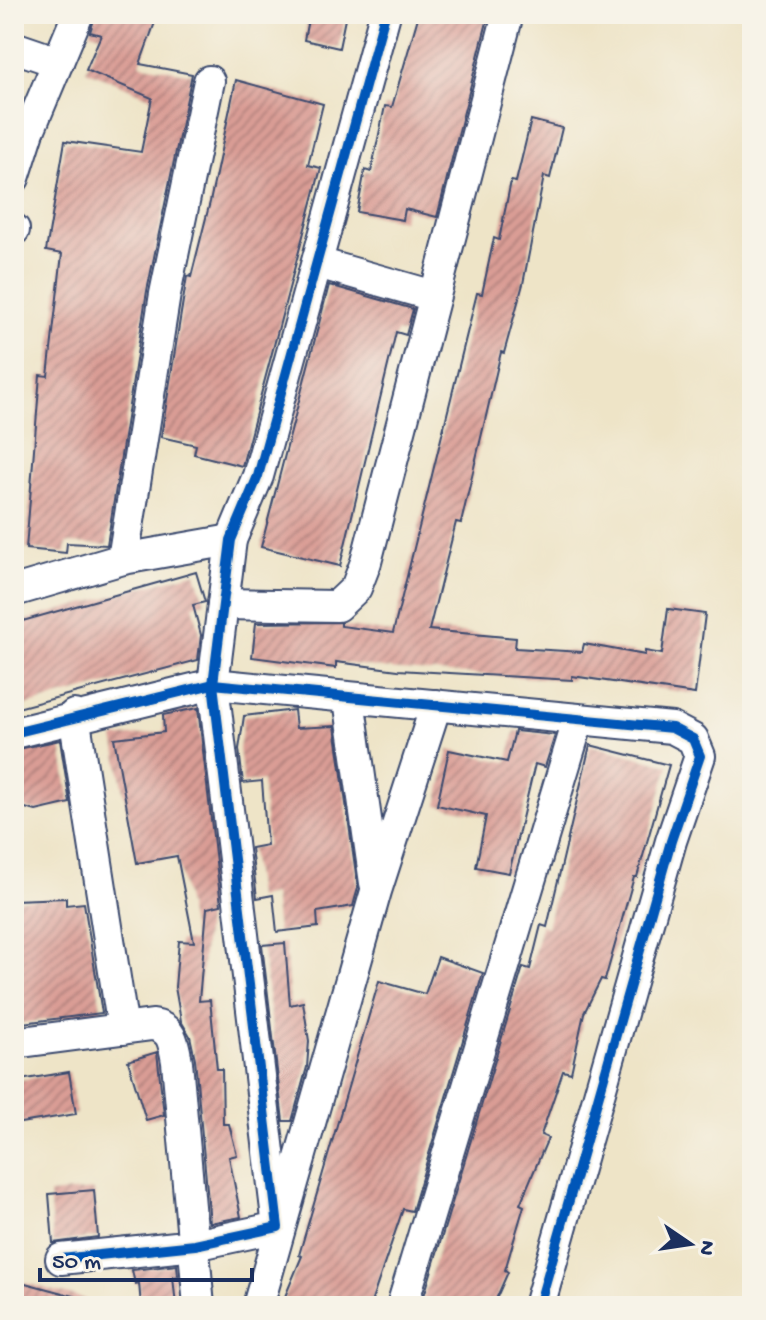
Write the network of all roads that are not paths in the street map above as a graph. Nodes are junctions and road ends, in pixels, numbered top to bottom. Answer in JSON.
{"nodes":[{"id":1,"x":78,"y":14,"type":"edge"},
{"id":2,"x":385,"y":14,"type":"edge"},
{"id":3,"x":508,"y":14,"type":"edge"},
{"id":4,"x":14,"y":47,"type":"edge"},
{"id":5,"x":58,"y":62,"type":"junction"},
{"id":6,"x":209,"y":81,"type":"dead end"},
{"id":7,"x":14,"y":178,"type":"edge"},
{"id":8,"x":318,"y":263,"type":"junction"},
{"id":9,"x":434,"y":296,"type":"junction"},
{"id":10,"x":231,"y":540,"type":"junction"},
{"id":11,"x":123,"y":559,"type":"junction"},
{"id":12,"x":14,"y":591,"type":"edge"},
{"id":13,"x":223,"y":604,"type":"junction"},
{"id":14,"x":213,"y":684,"type":"junction"},
{"id":15,"x":349,"y":699,"type":"junction"},
{"id":16,"x":436,"y":705,"type":"junction"},
{"id":17,"x":74,"y":715,"type":"junction"},
{"id":18,"x":578,"y":721,"type":"junction"},
{"id":19,"x":14,"y":733,"type":"edge"},
{"id":20,"x":376,"y":891,"type":"junction"},
{"id":21,"x":123,"y":1029,"type":"junction"},
{"id":22,"x":14,"y":1043,"type":"edge"},
{"id":23,"x":278,"y":1227,"type":"junction"},
{"id":24,"x":195,"y":1245,"type":"junction"},
{"id":25,"x":61,"y":1259,"type":"dead end"},
{"id":26,"x":199,"y":1306,"type":"edge"},
{"id":27,"x":258,"y":1306,"type":"edge"},
{"id":28,"x":402,"y":1306,"type":"edge"},
{"id":29,"x":539,"y":1306,"type":"edge"}],
"edges":[{"from":1,"to":5,"type":"street"},
{"from":2,"to":8,"type":"street"},
{"from":3,"to":9,"type":"street"},
{"from":4,"to":5,"type":"street"},
{"from":5,"to":7,"type":"street"},
{"from":6,"to":11,"type":"street"},
{"from":8,"to":9,"type":"street"},
{"from":8,"to":10,"type":"street"},
{"from":9,"to":13,"type":"street"},
{"from":10,"to":11,"type":"street"},
{"from":10,"to":13,"type":"street"},
{"from":11,"to":12,"type":"street"},
{"from":13,"to":14,"type":"street"},
{"from":14,"to":15,"type":"street"},
{"from":14,"to":17,"type":"street"},
{"from":14,"to":23,"type":"street"},
{"from":15,"to":16,"type":"street"},
{"from":15,"to":20,"type":"street"},
{"from":16,"to":18,"type":"street"},
{"from":16,"to":20,"type":"street"},
{"from":17,"to":19,"type":"street"},
{"from":17,"to":21,"type":"street"},
{"from":18,"to":28,"type":"street"},
{"from":18,"to":29,"type":"street"},
{"from":20,"to":23,"type":"street"},
{"from":21,"to":22,"type":"street"},
{"from":21,"to":24,"type":"street"},
{"from":23,"to":24,"type":"street"},
{"from":23,"to":27,"type":"street"},
{"from":24,"to":25,"type":"street"},
{"from":24,"to":26,"type":"street"}]}
